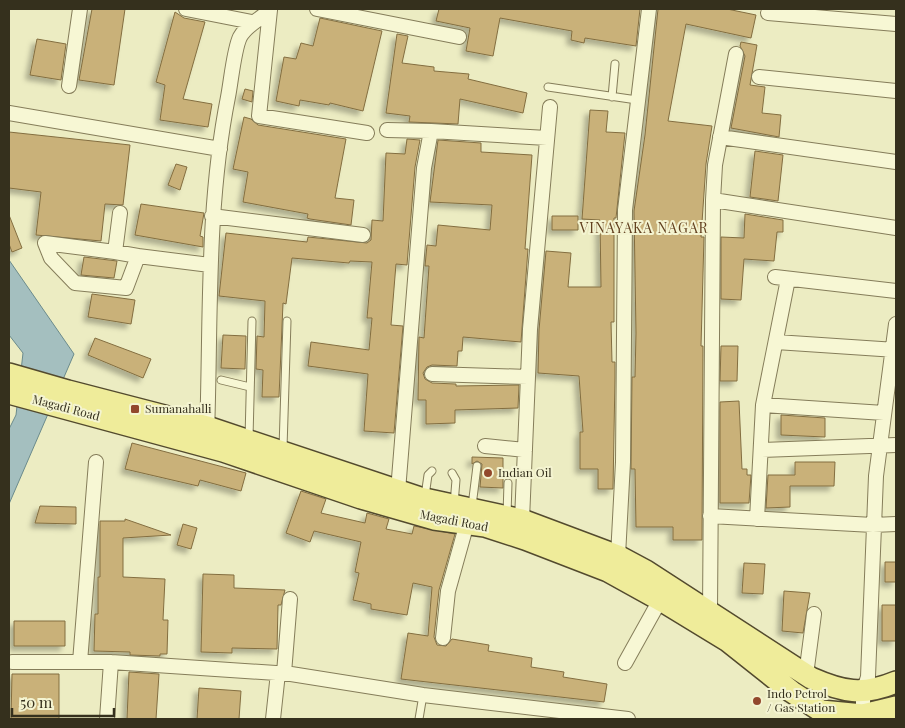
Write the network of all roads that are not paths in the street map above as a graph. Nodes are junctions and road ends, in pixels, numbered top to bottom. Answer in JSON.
{"nodes":[{"id":1,"x":80,"y":9,"type":"edge"},
{"id":2,"x":186,"y":9,"type":"edge"},
{"id":3,"x":318,"y":9,"type":"edge"},
{"id":4,"x":649,"y":9,"type":"edge"},
{"id":5,"x":270,"y":10,"type":"edge"},
{"id":6,"x":768,"y":13,"type":"dead end"},
{"id":7,"x":252,"y":22,"type":"junction"},
{"id":8,"x":896,"y":24,"type":"edge"},
{"id":9,"x":459,"y":37,"type":"dead end"},
{"id":10,"x":736,"y":54,"type":"dead end"},
{"id":11,"x":615,"y":64,"type":"dead end"},
{"id":12,"x":759,"y":77,"type":"dead end"},
{"id":13,"x":68,"y":86,"type":"dead end"},
{"id":14,"x":548,"y":87,"type":"dead end"},
{"id":15,"x":896,"y":91,"type":"edge"},
{"id":16,"x":612,"y":97,"type":"junction"},
{"id":17,"x":637,"y":100,"type":"junction"},
{"id":18,"x":550,"y":107,"type":"dead end"},
{"id":19,"x":9,"y":114,"type":"edge"},
{"id":20,"x":387,"y":130,"type":"dead end"},
{"id":21,"x":431,"y":131,"type":"junction"},
{"id":22,"x":367,"y":133,"type":"dead end"},
{"id":23,"x":720,"y":137,"type":"junction"},
{"id":24,"x":547,"y":138,"type":"junction"},
{"id":25,"x":220,"y":148,"type":"junction"},
{"id":26,"x":896,"y":162,"type":"edge"},
{"id":27,"x":713,"y":200,"type":"junction"},
{"id":28,"x":120,"y":213,"type":"dead end"},
{"id":29,"x":212,"y":216,"type":"junction"},
{"id":30,"x":896,"y":228,"type":"edge"},
{"id":31,"x":363,"y":235,"type":"dead end"},
{"id":32,"x":115,"y":252,"type":"junction"},
{"id":33,"x":138,"y":256,"type":"junction"},
{"id":34,"x":210,"y":265,"type":"junction"},
{"id":35,"x":896,"y":291,"type":"edge"},
{"id":36,"x":252,"y":320,"type":"dead end"},
{"id":37,"x":287,"y":321,"type":"dead end"},
{"id":38,"x":896,"y":324,"type":"edge"},
{"id":39,"x":776,"y":342,"type":"junction"},
{"id":40,"x":895,"y":350,"type":"edge"},
{"id":41,"x":432,"y":374,"type":"dead end"},
{"id":42,"x":528,"y":377,"type":"junction"},
{"id":43,"x":10,"y":380,"type":"edge"},
{"id":44,"x":221,"y":380,"type":"dead end"},
{"id":45,"x":250,"y":387,"type":"junction"},
{"id":46,"x":892,"y":388,"type":"edge"},
{"id":47,"x":763,"y":405,"type":"junction"},
{"id":48,"x":884,"y":413,"type":"junction"},
{"id":49,"x":207,"y":437,"type":"junction"},
{"id":50,"x":249,"y":440,"type":"junction"},
{"id":51,"x":879,"y":445,"type":"junction"},
{"id":52,"x":896,"y":445,"type":"edge"},
{"id":53,"x":485,"y":446,"type":"dead end"},
{"id":54,"x":524,"y":450,"type":"junction"},
{"id":55,"x":761,"y":450,"type":"junction"},
{"id":56,"x":282,"y":451,"type":"junction"},
{"id":57,"x":96,"y":462,"type":"dead end"},
{"id":58,"x":477,"y":466,"type":"dead end"},
{"id":59,"x":432,"y":471,"type":"dead end"},
{"id":60,"x":452,"y":473,"type":"dead end"},
{"id":61,"x":508,"y":483,"type":"dead end"},
{"id":62,"x":398,"y":491,"type":"junction"},
{"id":63,"x":424,"y":499,"type":"junction"},
{"id":64,"x":464,"y":513,"type":"junction"},
{"id":65,"x":710,"y":516,"type":"junction"},
{"id":66,"x":514,"y":518,"type":"junction"},
{"id":67,"x":757,"y":519,"type":"junction"},
{"id":68,"x":896,"y":524,"type":"edge"},
{"id":69,"x":873,"y":525,"type":"junction"},
{"id":70,"x":618,"y":556,"type":"junction"},
{"id":71,"x":290,"y":599,"type":"dead end"},
{"id":72,"x":660,"y":600,"type":"junction"},
{"id":73,"x":710,"y":611,"type":"junction"},
{"id":74,"x":814,"y":614,"type":"dead end"},
{"id":75,"x":443,"y":638,"type":"dead end"},
{"id":76,"x":12,"y":662,"type":"dead end"},
{"id":77,"x":80,"y":662,"type":"junction"},
{"id":78,"x":111,"y":662,"type":"junction"},
{"id":79,"x":625,"y":663,"type":"dead end"},
{"id":80,"x":281,"y":673,"type":"junction"},
{"id":81,"x":806,"y":675,"type":"junction"},
{"id":82,"x":896,"y":682,"type":"edge"},
{"id":83,"x":863,"y":692,"type":"junction"},
{"id":84,"x":423,"y":695,"type":"junction"},
{"id":85,"x":896,"y":707,"type":"edge"},
{"id":86,"x":604,"y":717,"type":"edge"},
{"id":87,"x":863,"y":717,"type":"edge"},
{"id":88,"x":107,"y":719,"type":"edge"},
{"id":89,"x":273,"y":719,"type":"edge"},
{"id":90,"x":419,"y":719,"type":"edge"},
{"id":91,"x":628,"y":719,"type":"edge"}],
"edges":[{"from":1,"to":13,"type":"street"},
{"from":2,"to":7,"type":"street"},
{"from":3,"to":9,"type":"street"},
{"from":4,"to":17,"type":"street"},
{"from":5,"to":7,"type":"street"},
{"from":5,"to":22,"type":"street"},
{"from":6,"to":8,"type":"street"},
{"from":7,"to":25,"type":"street"},
{"from":10,"to":23,"type":"street"},
{"from":11,"to":16,"type":"lane"},
{"from":12,"to":15,"type":"street"},
{"from":14,"to":16,"type":"lane"},
{"from":16,"to":17,"type":"lane"},
{"from":17,"to":70,"type":"street"},
{"from":18,"to":24,"type":"street"},
{"from":19,"to":25,"type":"street"},
{"from":20,"to":21,"type":"street"},
{"from":21,"to":24,"type":"street"},
{"from":21,"to":62,"type":"street"},
{"from":23,"to":26,"type":"street"},
{"from":23,"to":27,"type":"street"},
{"from":24,"to":42,"type":"street"},
{"from":25,"to":29,"type":"street"},
{"from":27,"to":30,"type":"street"},
{"from":27,"to":65,"type":"street"},
{"from":28,"to":32,"type":"street"},
{"from":29,"to":31,"type":"street"},
{"from":29,"to":34,"type":"street"},
{"from":32,"to":33,"type":"street"},
{"from":32,"to":33,"type":"street"},
{"from":33,"to":34,"type":"street"},
{"from":34,"to":49,"type":"street"},
{"from":35,"to":39,"type":"street"},
{"from":36,"to":45,"type":"lane"},
{"from":37,"to":56,"type":"lane"},
{"from":38,"to":40,"type":"street"},
{"from":39,"to":40,"type":"street"},
{"from":39,"to":47,"type":"street"},
{"from":40,"to":46,"type":"street"},
{"from":41,"to":42,"type":"street"},
{"from":42,"to":54,"type":"street"},
{"from":43,"to":49,"type":"main road","name":"Magadi Road"},
{"from":44,"to":45,"type":"lane"},
{"from":45,"to":50,"type":"lane"},
{"from":46,"to":48,"type":"street"},
{"from":47,"to":48,"type":"street"},
{"from":47,"to":55,"type":"street"},
{"from":48,"to":51,"type":"street"},
{"from":49,"to":50,"type":"main road","name":"Magadi Road"},
{"from":49,"to":64,"type":"main road","name":"Magadi Road"},
{"from":50,"to":56,"type":"main road","name":"Magadi Road"},
{"from":51,"to":52,"type":"street"},
{"from":51,"to":55,"type":"street"},
{"from":51,"to":69,"type":"street"},
{"from":53,"to":54,"type":"street"},
{"from":54,"to":66,"type":"street"},
{"from":55,"to":67,"type":"street"},
{"from":56,"to":62,"type":"main road","name":"Magadi Road"},
{"from":57,"to":77,"type":"street"},
{"from":58,"to":64,"type":"lane"},
{"from":59,"to":63,"type":"lane"},
{"from":60,"to":64,"type":"lane"},
{"from":61,"to":66,"type":"lane"},
{"from":62,"to":63,"type":"main road","name":"Magadi Road"},
{"from":63,"to":64,"type":"main road","name":"Magadi Road"},
{"from":64,"to":66,"type":"main road","name":"Magadi Road"},
{"from":64,"to":72,"type":"main road","name":"Magadi Road"},
{"from":64,"to":75,"type":"street"},
{"from":65,"to":67,"type":"street"},
{"from":65,"to":73,"type":"street"},
{"from":66,"to":70,"type":"main road","name":"Magadi Road"},
{"from":67,"to":69,"type":"street"},
{"from":68,"to":69,"type":"street"},
{"from":69,"to":83,"type":"street"},
{"from":70,"to":73,"type":"main road","name":"Magadi Road"},
{"from":71,"to":80,"type":"street"},
{"from":72,"to":79,"type":"street"},
{"from":72,"to":87,"type":"main road","name":"Magadi Road"},
{"from":73,"to":81,"type":"main road","name":"Magadi Road"},
{"from":74,"to":81,"type":"street"},
{"from":76,"to":77,"type":"street"},
{"from":77,"to":78,"type":"street"},
{"from":78,"to":80,"type":"street"},
{"from":78,"to":88,"type":"street"},
{"from":80,"to":84,"type":"street"},
{"from":80,"to":89,"type":"street"},
{"from":81,"to":83,"type":"main road","name":"Magadi Road"},
{"from":82,"to":83,"type":"main road","name":"Magadi Road"},
{"from":83,"to":87,"type":"street"},
{"from":84,"to":86,"type":"street"},
{"from":84,"to":90,"type":"lane"},
{"from":85,"to":87,"type":"main road","name":"Magadi Road"},
{"from":86,"to":91,"type":"street"}]}
